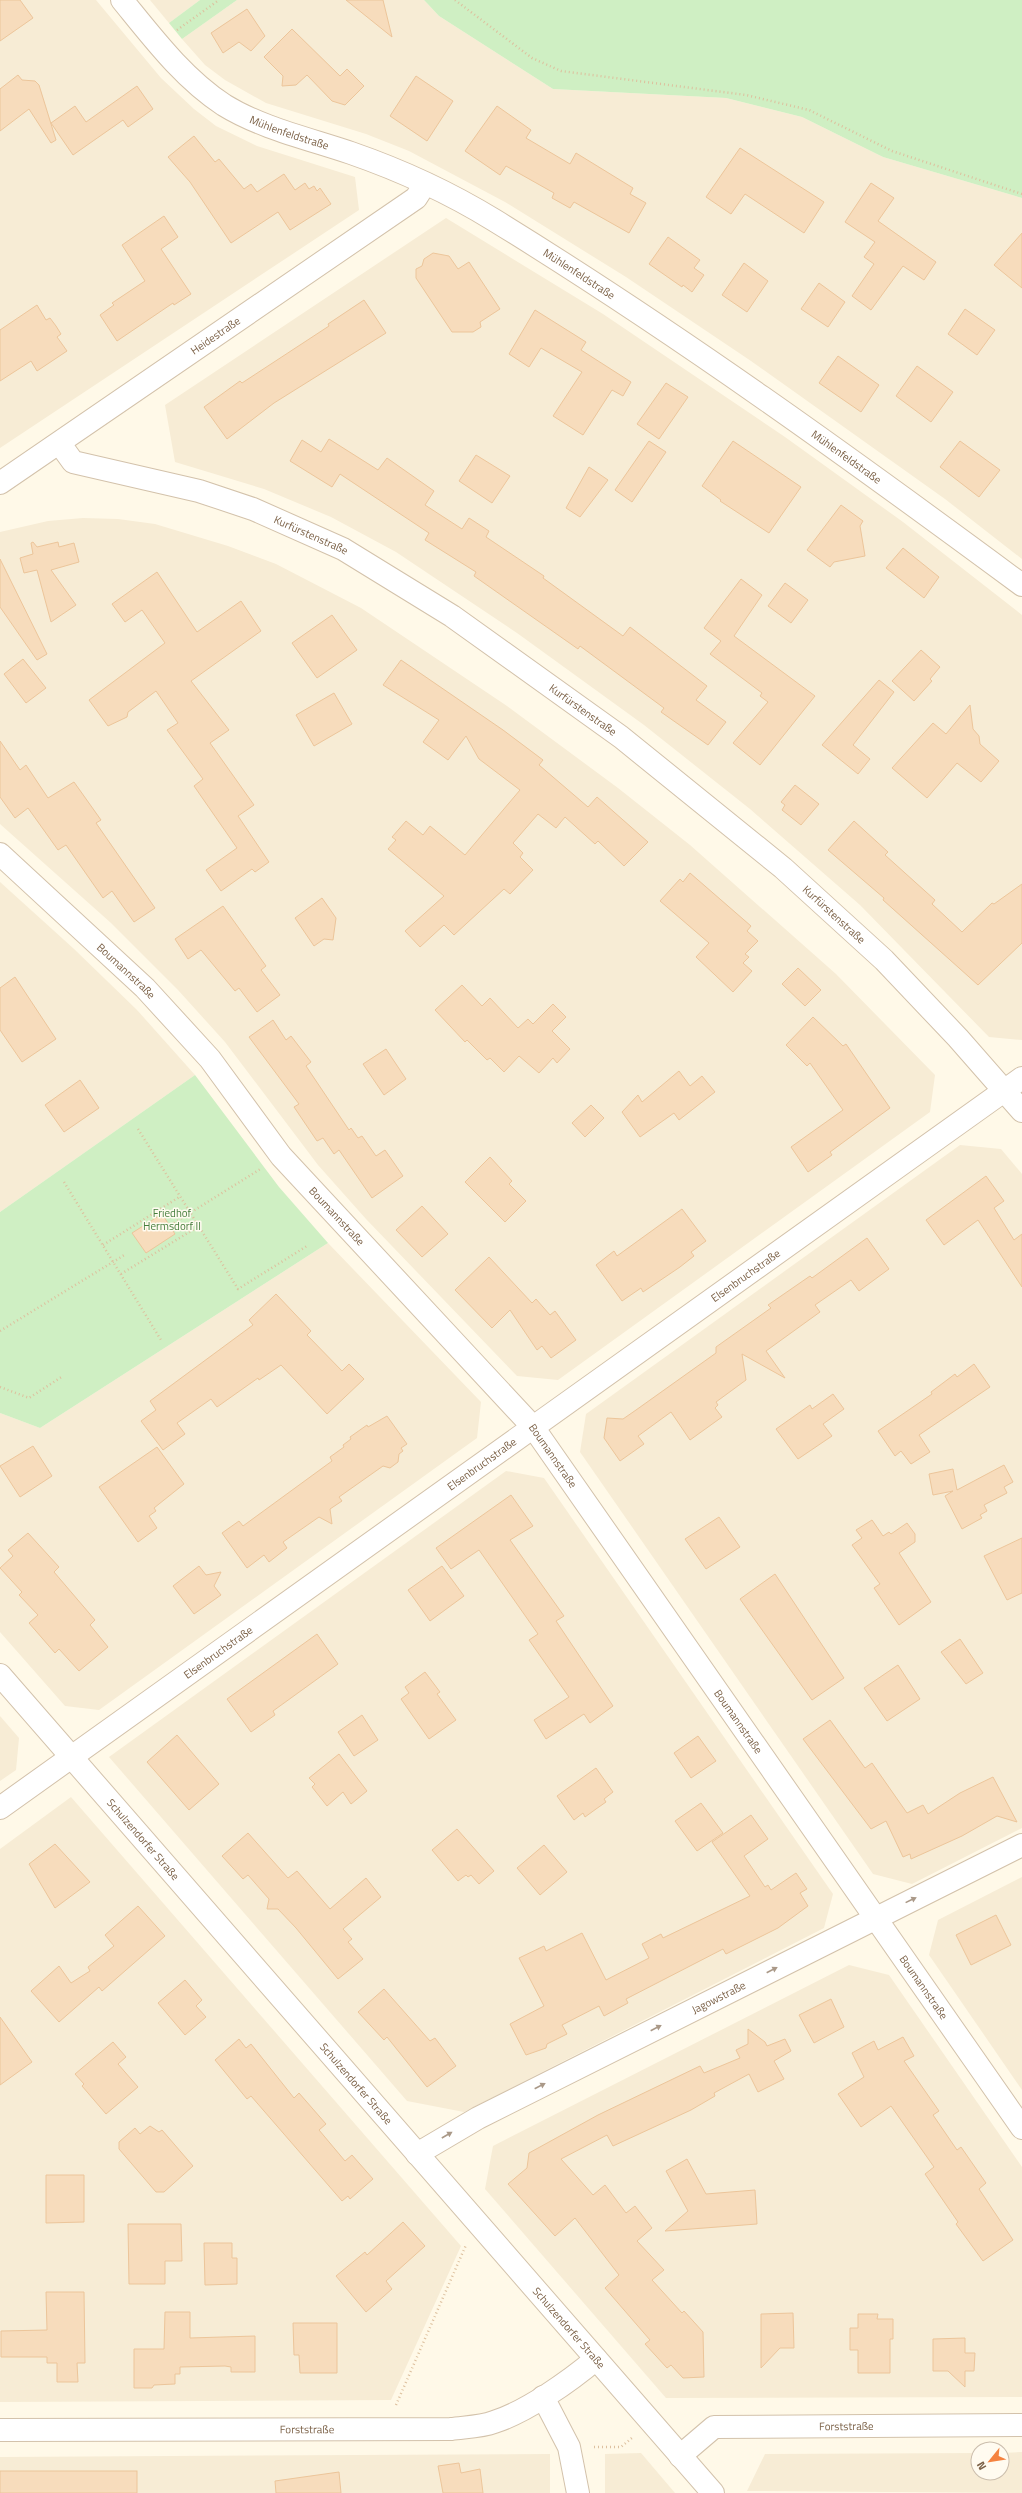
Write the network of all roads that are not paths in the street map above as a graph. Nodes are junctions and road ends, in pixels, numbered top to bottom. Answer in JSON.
{"nodes":[{"id":1,"x":122,"y":0,"type":"edge"},
{"id":2,"x":425,"y":184,"type":"junction"},
{"id":3,"x":60,"y":444,"type":"junction"},
{"id":4,"x":0,"y":483,"type":"edge"},
{"id":5,"x":1022,"y":585,"type":"edge"},
{"id":6,"x":0,"y":854,"type":"edge"},
{"id":7,"x":1013,"y":1084,"type":"edge"},
{"id":8,"x":1022,"y":1111,"type":"edge"},
{"id":9,"x":533,"y":1427,"type":"junction"},
{"id":10,"x":0,"y":1675,"type":"edge"},
{"id":11,"x":72,"y":1756,"type":"junction"},
{"id":12,"x":0,"y":1808,"type":"edge"},
{"id":13,"x":1022,"y":1845,"type":"edge"},
{"id":14,"x":876,"y":1918,"type":"junction"},
{"id":15,"x":1022,"y":2128,"type":"edge"},
{"id":16,"x":418,"y":2154,"type":"junction"},
{"id":17,"x":596,"y":2359,"type":"junction"},
{"id":18,"x":544,"y":2397,"type":"junction"},
{"id":19,"x":1022,"y":2425,"type":"edge"},
{"id":20,"x":0,"y":2430,"type":"edge"},
{"id":21,"x":680,"y":2456,"type":"junction"},
{"id":22,"x":578,"y":2493,"type":"edge"},
{"id":23,"x":713,"y":2493,"type":"edge"}],
"edges":[{"from":1,"to":2,"type":"street","name":"Mühlenfeldstraße"},
{"from":2,"to":3,"type":"street","name":"Heidestraße"},
{"from":2,"to":5,"type":"street","name":"Mühlenfeldstraße"},
{"from":3,"to":4,"type":"street","name":"Heidestraße"},
{"from":3,"to":7,"type":"street","name":"Kurfürstenstraße"},
{"from":6,"to":9,"type":"street","name":"Boumannstraße"},
{"from":7,"to":8,"type":"street","name":"Kurfürstenstraße"},
{"from":7,"to":9,"type":"street","name":"Elsenbruchstraße"},
{"from":9,"to":11,"type":"street","name":"Elsenbruchstraße"},
{"from":9,"to":14,"type":"street","name":"Boumannstraße"},
{"from":10,"to":11,"type":"street","name":"Schulzendorfer Straße"},
{"from":11,"to":12,"type":"street","name":"Elsenbruchstraße"},
{"from":11,"to":16,"type":"street","name":"Schulzendorfer Straße"},
{"from":14,"to":13,"type":"street","name":"Jagowstraße","one_way":true},
{"from":14,"to":15,"type":"street","name":"Boumannstraße"},
{"from":16,"to":14,"type":"street","name":"Jagowstraße","one_way":true},
{"from":16,"to":17,"type":"street","name":"Schulzendorfer Straße"},
{"from":17,"to":18,"type":"street","name":"Forststraße"},
{"from":17,"to":21,"type":"street","name":"Schulzendorfer Straße"},
{"from":18,"to":20,"type":"street","name":"Forststraße"},
{"from":18,"to":22,"type":"street"},
{"from":19,"to":21,"type":"street","name":"Forststraße"},
{"from":21,"to":23,"type":"street","name":"Schulzendorfer Straße"}]}
